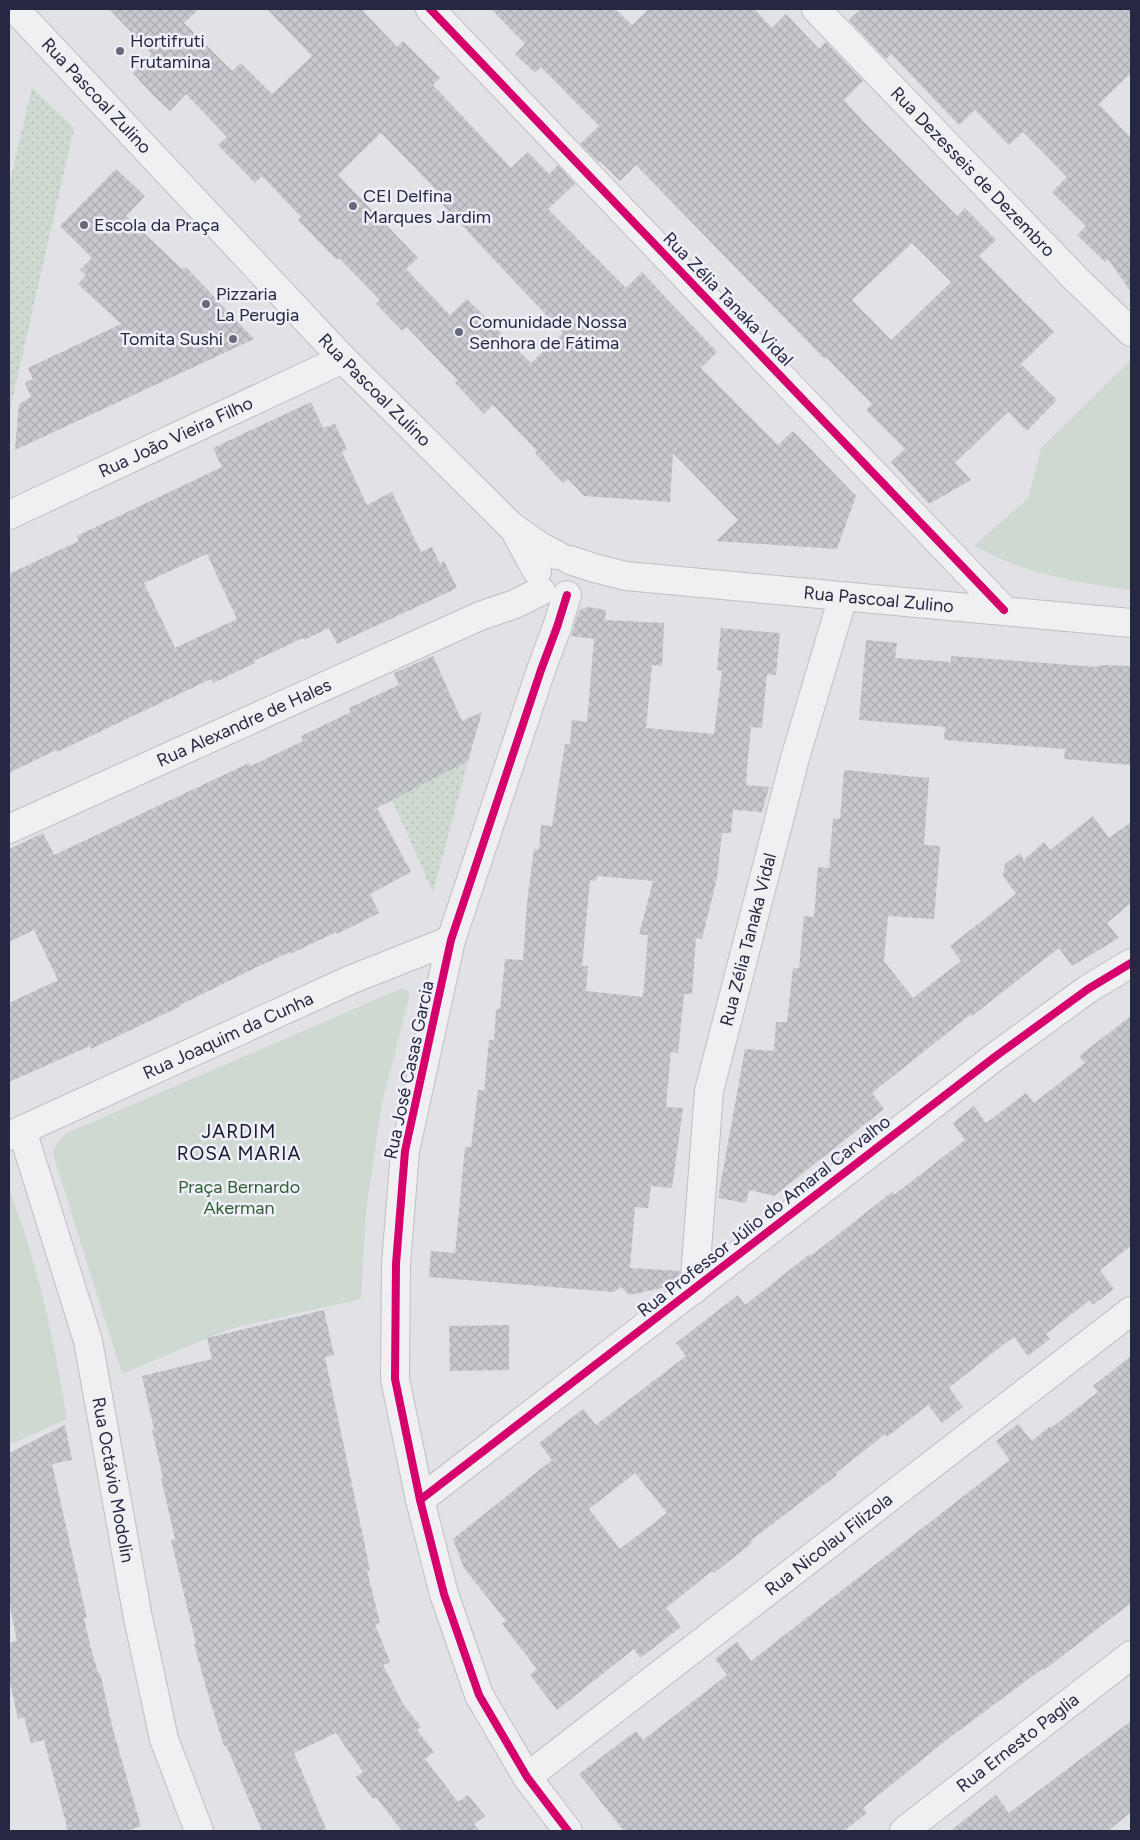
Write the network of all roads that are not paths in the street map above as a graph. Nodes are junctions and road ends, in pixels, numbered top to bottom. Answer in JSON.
{"nodes":[{"id":1,"x":15,"y":9,"type":"edge"},
{"id":2,"x":430,"y":9,"type":"edge"},
{"id":3,"x":816,"y":9,"type":"edge"},
{"id":4,"x":1131,"y":332,"type":"edge"},
{"id":5,"x":343,"y":360,"type":"junction"},
{"id":6,"x":9,"y":515,"type":"edge"},
{"id":7,"x":553,"y":579,"type":"junction"},
{"id":8,"x":843,"y":597,"type":"junction"},
{"id":9,"x":1004,"y":610,"type":"junction"},
{"id":10,"x":1131,"y":623,"type":"edge"},
{"id":11,"x":9,"y":830,"type":"edge"},
{"id":12,"x":451,"y":940,"type":"junction"},
{"id":13,"x":1131,"y":962,"type":"edge"},
{"id":14,"x":15,"y":1133,"type":"edge"},
{"id":15,"x":694,"y":1290,"type":"junction"},
{"id":16,"x":1131,"y":1311,"type":"edge"},
{"id":17,"x":420,"y":1500,"type":"junction"},
{"id":18,"x":1131,"y":1655,"type":"edge"},
{"id":19,"x":527,"y":1777,"type":"junction"},
{"id":20,"x":199,"y":1831,"type":"edge"},
{"id":21,"x":568,"y":1831,"type":"edge"},
{"id":22,"x":904,"y":1831,"type":"edge"}],
"edges":[{"from":1,"to":5,"type":"street","name":"Rua Pascoal Zulino"},
{"from":2,"to":9,"type":"street","name":"Rua Zélia Tanaka Vidal"},
{"from":3,"to":4,"type":"street","name":"Rua Dezesseis de Dezembro"},
{"from":5,"to":6,"type":"street","name":"Rua João Vieira Filho"},
{"from":5,"to":7,"type":"street","name":"Rua Pascoal Zulino"},
{"from":7,"to":8,"type":"street","name":"Rua Pascoal Zulino"},
{"from":7,"to":11,"type":"street","name":"Rua Alexandre de Hales"},
{"from":7,"to":12,"type":"street","name":"Rua José Casas Garcia"},
{"from":8,"to":9,"type":"street","name":"Rua Pascoal Zulino"},
{"from":8,"to":15,"type":"street","name":"Rua Zélia Tanaka Vidal"},
{"from":9,"to":10,"type":"street","name":"Rua Pascoal Zulino"},
{"from":12,"to":14,"type":"street","name":"Rua Joaquim da Cunha"},
{"from":12,"to":17,"type":"street","name":"Rua José Casas Garcia"},
{"from":13,"to":15,"type":"street","name":"Rua Professor Júlio do Amaral Carvalho"},
{"from":14,"to":20,"type":"street","name":"Rua Octávio Modolin"},
{"from":15,"to":17,"type":"street","name":"Rua Professor Júlio do Amaral Carvalho"},
{"from":16,"to":19,"type":"street","name":"Rua Nicolau Filizola"},
{"from":17,"to":19,"type":"street","name":"Rua José Casas Garcia"},
{"from":18,"to":22,"type":"street","name":"Rua Ernesto Paglia"},
{"from":19,"to":21,"type":"street","name":"Rua José Casas Garcia"}]}
